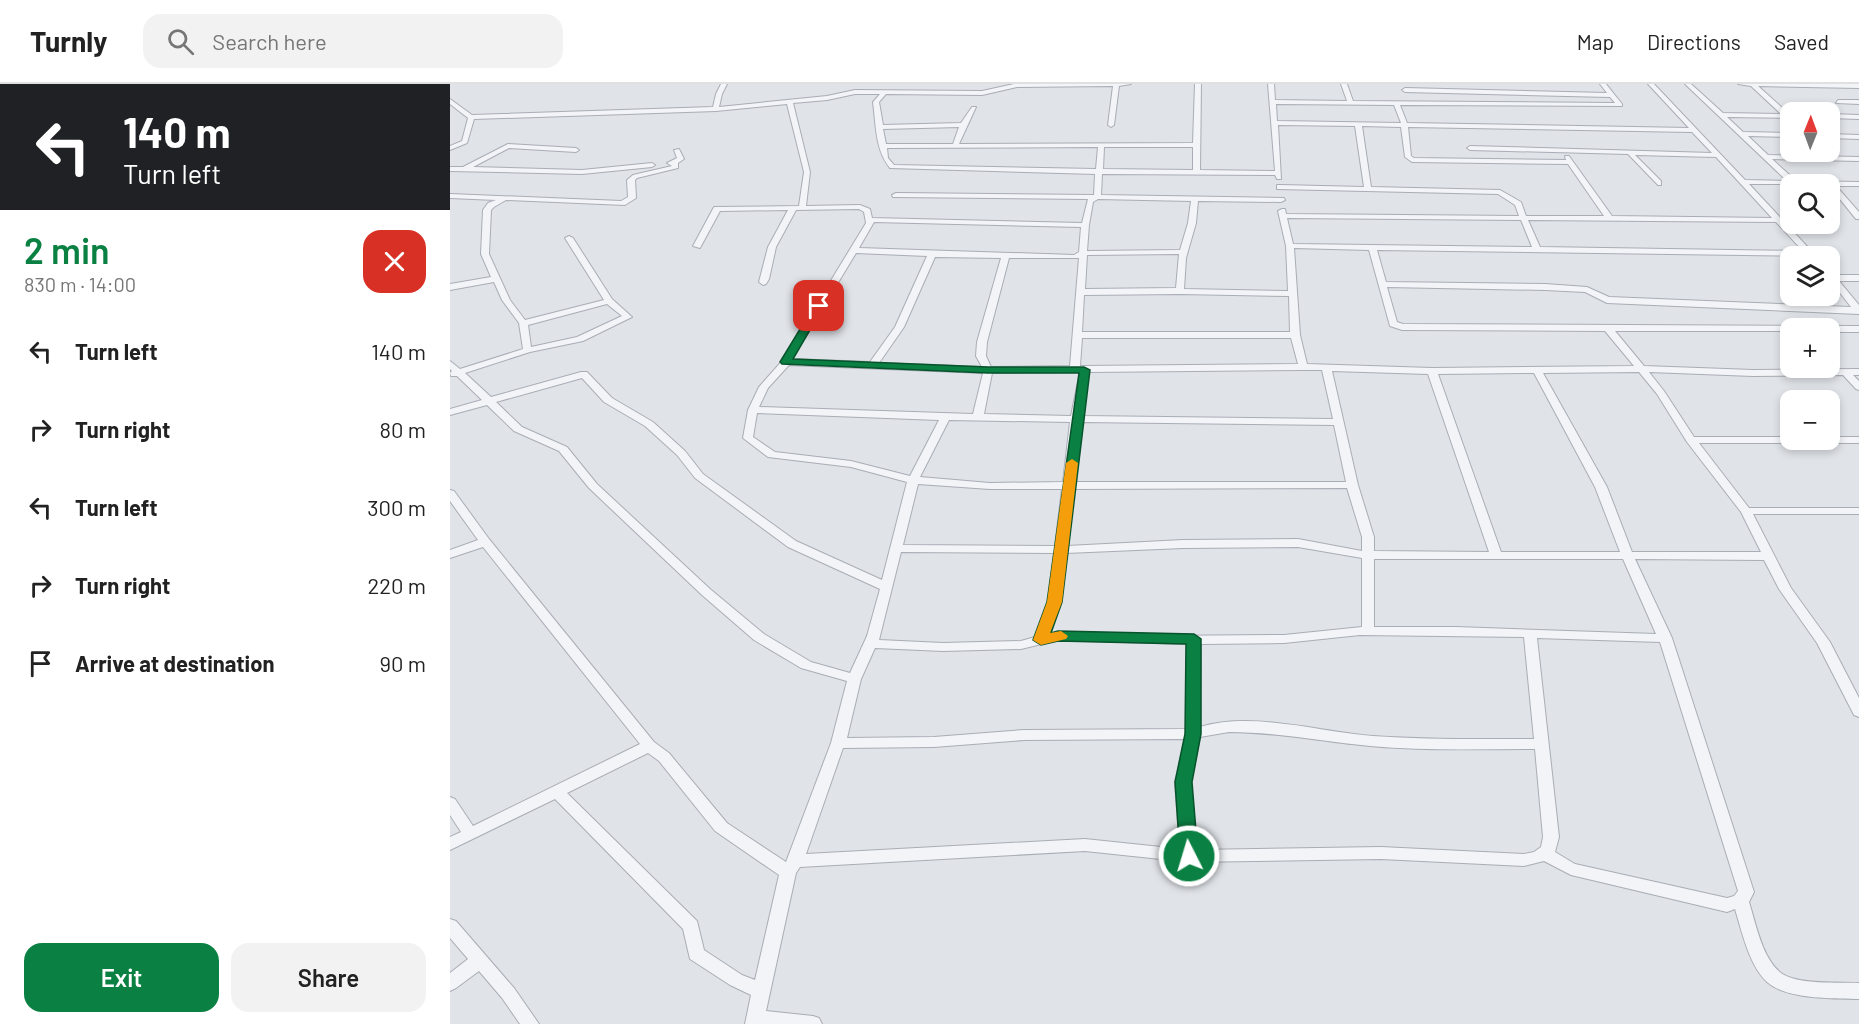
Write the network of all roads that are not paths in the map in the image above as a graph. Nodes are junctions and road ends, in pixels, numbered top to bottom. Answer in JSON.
{"nodes":[{"id":1,"x":724,"y":84,"type":"edge"},
{"id":2,"x":912,"y":84,"type":"edge"},
{"id":3,"x":1111,"y":84,"type":"edge"},
{"id":4,"x":1116,"y":84,"type":"edge"},
{"id":5,"x":1128,"y":84,"type":"edge"},
{"id":6,"x":1198,"y":84,"type":"edge"},
{"id":7,"x":1271,"y":84,"type":"edge"},
{"id":8,"x":1344,"y":84,"type":"edge"},
{"id":9,"x":1604,"y":84,"type":"edge"},
{"id":10,"x":1651,"y":84,"type":"edge"},
{"id":11,"x":1688,"y":84,"type":"edge"},
{"id":12,"x":1741,"y":84,"type":"edge"},
{"id":13,"x":1752,"y":84,"type":"edge"},
{"id":14,"x":1859,"y":86,"type":"edge"},
{"id":15,"x":1404,"y":87,"type":"edge"},
{"id":16,"x":886,"y":91,"type":"junction"},
{"id":17,"x":908,"y":91,"type":"junction"},
{"id":18,"x":1612,"y":94,"type":"junction"},
{"id":19,"x":450,"y":101,"type":"edge"},
{"id":20,"x":790,"y":102,"type":"junction"},
{"id":21,"x":1274,"y":102,"type":"junction"},
{"id":22,"x":1840,"y":102,"type":"edge"},
{"id":23,"x":1859,"y":102,"type":"edge"},
{"id":24,"x":1351,"y":104,"type":"junction"},
{"id":25,"x":1397,"y":104,"type":"junction"},
{"id":26,"x":1409,"y":104,"type":"junction"},
{"id":27,"x":974,"y":108,"type":"dead end"},
{"id":28,"x":1780,"y":108,"type":"edge"},
{"id":29,"x":716,"y":109,"type":"junction"},
{"id":30,"x":1723,"y":115,"type":"junction"},
{"id":31,"x":1780,"y":116,"type":"edge"},
{"id":32,"x":1840,"y":116,"type":"edge"},
{"id":33,"x":471,"y":117,"type":"junction"},
{"id":34,"x":1859,"y":117,"type":"edge"},
{"id":35,"x":1276,"y":123,"type":"junction"},
{"id":36,"x":1358,"y":124,"type":"junction"},
{"id":37,"x":963,"y":125,"type":"junction"},
{"id":38,"x":1111,"y":125,"type":"dead end"},
{"id":39,"x":1403,"y":125,"type":"junction"},
{"id":40,"x":879,"y":127,"type":"junction"},
{"id":41,"x":1693,"y":130,"type":"junction"},
{"id":42,"x":1742,"y":134,"type":"junction"},
{"id":43,"x":1780,"y":135,"type":"edge"},
{"id":44,"x":1840,"y":136,"type":"edge"},
{"id":45,"x":1859,"y":137,"type":"edge"},
{"id":46,"x":1197,"y":145,"type":"junction"},
{"id":47,"x":884,"y":146,"type":"junction"},
{"id":48,"x":955,"y":146,"type":"junction"},
{"id":49,"x":1101,"y":147,"type":"junction"},
{"id":50,"x":450,"y":148,"type":"edge"},
{"id":51,"x":1470,"y":148,"type":"dead end"},
{"id":52,"x":576,"y":150,"type":"dead end"},
{"id":53,"x":677,"y":150,"type":"dead end"},
{"id":54,"x":1563,"y":151,"type":"junction"},
{"id":55,"x":1630,"y":153,"type":"junction"},
{"id":56,"x":1717,"y":155,"type":"junction"},
{"id":57,"x":1767,"y":156,"type":"junction"},
{"id":58,"x":1859,"y":159,"type":"edge"},
{"id":59,"x":675,"y":162,"type":"junction"},
{"id":60,"x":1569,"y":162,"type":"junction"},
{"id":61,"x":450,"y":169,"type":"edge"},
{"id":62,"x":464,"y":169,"type":"junction"},
{"id":63,"x":1100,"y":171,"type":"junction"},
{"id":64,"x":1196,"y":172,"type":"junction"},
{"id":65,"x":1279,"y":173,"type":"junction"},
{"id":66,"x":1785,"y":174,"type":"edge"},
{"id":67,"x":1741,"y":182,"type":"junction"},
{"id":68,"x":1780,"y":182,"type":"edge"},
{"id":69,"x":1658,"y":183,"type":"dead end"},
{"id":70,"x":1840,"y":184,"type":"edge"},
{"id":71,"x":1859,"y":184,"type":"edge"},
{"id":72,"x":1280,"y":187,"type":"junction"},
{"id":73,"x":1368,"y":188,"type":"junction"},
{"id":74,"x":896,"y":195,"type":"dead end"},
{"id":75,"x":1840,"y":195,"type":"edge"},
{"id":76,"x":450,"y":196,"type":"edge"},
{"id":77,"x":1097,"y":196,"type":"junction"},
{"id":78,"x":507,"y":198,"type":"junction"},
{"id":79,"x":1196,"y":199,"type":"junction"},
{"id":80,"x":1281,"y":200,"type":"junction"},
{"id":81,"x":798,"y":209,"type":"junction"},
{"id":82,"x":1282,"y":216,"type":"junction"},
{"id":83,"x":1859,"y":217,"type":"edge"},
{"id":84,"x":1609,"y":218,"type":"junction"},
{"id":85,"x":1524,"y":219,"type":"junction"},
{"id":86,"x":870,"y":220,"type":"junction"},
{"id":87,"x":1779,"y":220,"type":"junction"},
{"id":88,"x":1085,"y":225,"type":"junction"},
{"id":89,"x":569,"y":238,"type":"dead end"},
{"id":90,"x":696,"y":246,"type":"dead end"},
{"id":91,"x":1290,"y":246,"type":"junction"},
{"id":92,"x":1803,"y":246,"type":"edge"},
{"id":93,"x":1372,"y":248,"type":"junction"},
{"id":94,"x":853,"y":250,"type":"junction"},
{"id":95,"x":1537,"y":251,"type":"junction"},
{"id":96,"x":1185,"y":252,"type":"junction"},
{"id":97,"x":1084,"y":253,"type":"junction"},
{"id":98,"x":932,"y":255,"type":"junction"},
{"id":99,"x":1780,"y":255,"type":"edge"},
{"id":100,"x":1005,"y":256,"type":"junction"},
{"id":101,"x":1840,"y":277,"type":"edge"},
{"id":102,"x":1859,"y":278,"type":"edge"},
{"id":103,"x":496,"y":279,"type":"junction"},
{"id":104,"x":763,"y":282,"type":"dead end"},
{"id":105,"x":1382,"y":284,"type":"junction"},
{"id":106,"x":450,"y":287,"type":"edge"},
{"id":107,"x":1840,"y":287,"type":"edge"},
{"id":108,"x":1180,"y":291,"type":"junction"},
{"id":109,"x":1080,"y":292,"type":"junction"},
{"id":110,"x":1292,"y":294,"type":"junction"},
{"id":111,"x":609,"y":301,"type":"junction"},
{"id":112,"x":1859,"y":308,"type":"edge"},
{"id":113,"x":523,"y":323,"type":"junction"},
{"id":114,"x":1607,"y":327,"type":"junction"},
{"id":115,"x":1859,"y":329,"type":"edge"},
{"id":116,"x":1077,"y":335,"type":"junction"},
{"id":117,"x":1295,"y":335,"type":"junction"},
{"id":118,"x":528,"y":350,"type":"junction"},
{"id":119,"x":786,"y":362,"type":"junction"},
{"id":120,"x":873,"y":365,"type":"junction"},
{"id":121,"x":1303,"y":368,"type":"junction"},
{"id":122,"x":1641,"y":369,"type":"junction"},
{"id":123,"x":453,"y":370,"type":"edge"},
{"id":124,"x":988,"y":370,"type":"junction"},
{"id":125,"x":1080,"y":370,"type":"junction"},
{"id":126,"x":1327,"y":370,"type":"junction"},
{"id":127,"x":1538,"y":370,"type":"junction"},
{"id":128,"x":1432,"y":372,"type":"junction"},
{"id":129,"x":1845,"y":372,"type":"junction"},
{"id":130,"x":1859,"y":372,"type":"edge"},
{"id":131,"x":1859,"y":387,"type":"edge"},
{"id":132,"x":489,"y":400,"type":"junction"},
{"id":133,"x":753,"y":410,"type":"junction"},
{"id":134,"x":450,"y":412,"type":"edge"},
{"id":135,"x":946,"y":417,"type":"junction"},
{"id":136,"x":978,"y":417,"type":"junction"},
{"id":137,"x":1077,"y":417,"type":"junction"},
{"id":138,"x":1339,"y":422,"type":"junction"},
{"id":139,"x":1691,"y":440,"type":"junction"},
{"id":140,"x":1859,"y":440,"type":"edge"},
{"id":141,"x":913,"y":480,"type":"junction"},
{"id":142,"x":1352,"y":485,"type":"junction"},
{"id":143,"x":1070,"y":486,"type":"junction"},
{"id":144,"x":450,"y":493,"type":"edge"},
{"id":145,"x":1746,"y":511,"type":"junction"},
{"id":146,"x":1859,"y":511,"type":"edge"},
{"id":147,"x":485,"y":542,"type":"junction"},
{"id":148,"x":896,"y":548,"type":"junction"},
{"id":149,"x":1062,"y":549,"type":"junction"},
{"id":150,"x":450,"y":554,"type":"edge"},
{"id":151,"x":1496,"y":554,"type":"junction"},
{"id":152,"x":1366,"y":555,"type":"junction"},
{"id":153,"x":1769,"y":556,"type":"junction"},
{"id":154,"x":1628,"y":557,"type":"junction"},
{"id":155,"x":886,"y":587,"type":"junction"},
{"id":156,"x":1368,"y":631,"type":"junction"},
{"id":157,"x":1530,"y":633,"type":"junction"},
{"id":158,"x":1665,"y":638,"type":"junction"},
{"id":159,"x":1194,"y":639,"type":"junction"},
{"id":160,"x":1041,"y":640,"type":"junction"},
{"id":161,"x":870,"y":644,"type":"junction"},
{"id":162,"x":854,"y":679,"type":"junction"},
{"id":163,"x":1859,"y":712,"type":"edge"},
{"id":164,"x":1193,"y":734,"type":"junction"},
{"id":165,"x":838,"y":743,"type":"junction"},
{"id":166,"x":1540,"y":744,"type":"junction"},
{"id":167,"x":649,"y":746,"type":"junction"},
{"id":168,"x":556,"y":791,"type":"junction"},
{"id":169,"x":450,"y":803,"type":"edge"},
{"id":170,"x":470,"y":833,"type":"junction"},
{"id":171,"x":450,"y":844,"type":"edge"},
{"id":172,"x":1543,"y":853,"type":"junction"},
{"id":173,"x":1189,"y":856,"type":"junction"},
{"id":174,"x":792,"y":867,"type":"junction"},
{"id":175,"x":1740,"y":901,"type":"junction"},
{"id":176,"x":450,"y":926,"type":"edge"},
{"id":177,"x":479,"y":961,"type":"junction"},
{"id":178,"x":450,"y":983,"type":"edge"},
{"id":179,"x":762,"y":992,"type":"junction"},
{"id":180,"x":1859,"y":992,"type":"edge"},
{"id":181,"x":755,"y":1021,"type":"edge"},
{"id":182,"x":530,"y":1024,"type":"edge"},
{"id":183,"x":813,"y":1024,"type":"edge"}],
"edges":[{"from":1,"to":29,"type":"street"},
{"from":2,"to":17,"type":"street"},
{"from":3,"to":4,"type":"street"},
{"from":3,"to":17,"type":"street"},
{"from":4,"to":5,"type":"street"},
{"from":4,"to":38,"type":"street"},
{"from":6,"to":46,"type":"street"},
{"from":7,"to":21,"type":"street"},
{"from":8,"to":24,"type":"street"},
{"from":9,"to":18,"type":"street"},
{"from":10,"to":41,"type":"street"},
{"from":11,"to":30,"type":"street"},
{"from":12,"to":13,"type":"street"},
{"from":13,"to":14,"type":"street"},
{"from":13,"to":28,"type":"street"},
{"from":15,"to":18,"type":"street"},
{"from":15,"to":26,"type":"street"},
{"from":16,"to":17,"type":"street"},
{"from":16,"to":20,"type":"street"},
{"from":16,"to":40,"type":"street"},
{"from":18,"to":26,"type":"street"},
{"from":19,"to":33,"type":"street"},
{"from":20,"to":29,"type":"street"},
{"from":20,"to":81,"type":"street"},
{"from":21,"to":24,"type":"street"},
{"from":21,"to":35,"type":"street"},
{"from":22,"to":23,"type":"street"},
{"from":24,"to":25,"type":"street"},
{"from":25,"to":26,"type":"street"},
{"from":25,"to":39,"type":"street"},
{"from":27,"to":37,"type":"street"},
{"from":29,"to":33,"type":"street"},
{"from":30,"to":31,"type":"street"},
{"from":30,"to":42,"type":"street"},
{"from":32,"to":34,"type":"street"},
{"from":33,"to":50,"type":"street"},
{"from":35,"to":36,"type":"street"},
{"from":35,"to":65,"type":"street"},
{"from":36,"to":39,"type":"street"},
{"from":36,"to":73,"type":"street"},
{"from":37,"to":40,"type":"street"},
{"from":37,"to":48,"type":"street"},
{"from":39,"to":41,"type":"street"},
{"from":39,"to":60,"type":"street"},
{"from":40,"to":47,"type":"street"},
{"from":41,"to":56,"type":"street"},
{"from":42,"to":43,"type":"street"},
{"from":42,"to":57,"type":"street"},
{"from":44,"to":45,"type":"street"},
{"from":46,"to":49,"type":"street"},
{"from":46,"to":64,"type":"street"},
{"from":47,"to":48,"type":"street"},
{"from":47,"to":63,"type":"street"},
{"from":48,"to":49,"type":"street"},
{"from":49,"to":63,"type":"street"},
{"from":51,"to":54,"type":"street"},
{"from":52,"to":62,"type":"street"},
{"from":53,"to":59,"type":"street"},
{"from":54,"to":55,"type":"street"},
{"from":54,"to":60,"type":"street"},
{"from":55,"to":56,"type":"street"},
{"from":55,"to":69,"type":"street"},
{"from":56,"to":67,"type":"street"},
{"from":57,"to":58,"type":"street"},
{"from":57,"to":66,"type":"street"},
{"from":59,"to":62,"type":"street"},
{"from":59,"to":78,"type":"street"},
{"from":60,"to":84,"type":"street"},
{"from":61,"to":62,"type":"street"},
{"from":63,"to":64,"type":"street"},
{"from":63,"to":77,"type":"street"},
{"from":64,"to":65,"type":"street"},
{"from":65,"to":72,"type":"street"},
{"from":67,"to":68,"type":"street"},
{"from":67,"to":87,"type":"street"},
{"from":70,"to":71,"type":"street"},
{"from":72,"to":73,"type":"street"},
{"from":72,"to":80,"type":"street"},
{"from":73,"to":85,"type":"street"},
{"from":74,"to":77,"type":"street"},
{"from":75,"to":83,"type":"street"},
{"from":76,"to":78,"type":"street"},
{"from":77,"to":79,"type":"street"},
{"from":77,"to":88,"type":"street"},
{"from":78,"to":103,"type":"street"},
{"from":79,"to":80,"type":"street"},
{"from":79,"to":96,"type":"street"},
{"from":80,"to":82,"type":"street"},
{"from":81,"to":86,"type":"street"},
{"from":81,"to":90,"type":"street"},
{"from":81,"to":104,"type":"street"},
{"from":82,"to":85,"type":"street"},
{"from":82,"to":91,"type":"street"},
{"from":84,"to":85,"type":"street"},
{"from":84,"to":87,"type":"street"},
{"from":85,"to":95,"type":"street"},
{"from":86,"to":88,"type":"street"},
{"from":86,"to":94,"type":"street"},
{"from":87,"to":92,"type":"street"},
{"from":88,"to":97,"type":"street"},
{"from":89,"to":111,"type":"street"},
{"from":91,"to":93,"type":"street"},
{"from":91,"to":110,"type":"street"},
{"from":93,"to":95,"type":"street"},
{"from":93,"to":105,"type":"street"},
{"from":94,"to":98,"type":"street"},
{"from":94,"to":119,"type":"street"},
{"from":95,"to":99,"type":"street"},
{"from":96,"to":97,"type":"street"},
{"from":96,"to":108,"type":"street"},
{"from":97,"to":100,"type":"street"},
{"from":97,"to":109,"type":"street"},
{"from":98,"to":100,"type":"street"},
{"from":98,"to":120,"type":"street"},
{"from":100,"to":124,"type":"street"},
{"from":101,"to":102,"type":"street"},
{"from":103,"to":106,"type":"street"},
{"from":103,"to":113,"type":"street"},
{"from":105,"to":112,"type":"street"},
{"from":105,"to":114,"type":"street"},
{"from":107,"to":112,"type":"street"},
{"from":108,"to":109,"type":"street"},
{"from":108,"to":110,"type":"street"},
{"from":109,"to":116,"type":"street"},
{"from":110,"to":117,"type":"street"},
{"from":111,"to":113,"type":"street"},
{"from":111,"to":118,"type":"street"},
{"from":113,"to":118,"type":"street"},
{"from":114,"to":115,"type":"street"},
{"from":114,"to":122,"type":"street"},
{"from":116,"to":117,"type":"street"},
{"from":116,"to":125,"type":"street"},
{"from":117,"to":121,"type":"street"},
{"from":118,"to":123,"type":"street"},
{"from":119,"to":120,"type":"street"},
{"from":119,"to":133,"type":"street"},
{"from":120,"to":124,"type":"street"},
{"from":121,"to":125,"type":"street"},
{"from":121,"to":126,"type":"street"},
{"from":122,"to":127,"type":"street"},
{"from":122,"to":129,"type":"street"},
{"from":122,"to":139,"type":"street"},
{"from":123,"to":132,"type":"street"},
{"from":124,"to":125,"type":"street"},
{"from":124,"to":136,"type":"street"},
{"from":125,"to":137,"type":"street"},
{"from":126,"to":128,"type":"street"},
{"from":126,"to":138,"type":"street"},
{"from":127,"to":128,"type":"street"},
{"from":127,"to":154,"type":"street"},
{"from":128,"to":151,"type":"street"},
{"from":129,"to":130,"type":"street"},
{"from":129,"to":131,"type":"street"},
{"from":132,"to":134,"type":"street"},
{"from":132,"to":155,"type":"street"},
{"from":132,"to":162,"type":"street"},
{"from":133,"to":135,"type":"street"},
{"from":133,"to":141,"type":"street"},
{"from":135,"to":136,"type":"street"},
{"from":135,"to":141,"type":"street"},
{"from":136,"to":137,"type":"street"},
{"from":137,"to":138,"type":"street"},
{"from":137,"to":143,"type":"street"},
{"from":138,"to":142,"type":"street"},
{"from":139,"to":140,"type":"street"},
{"from":139,"to":145,"type":"street"},
{"from":141,"to":143,"type":"street"},
{"from":141,"to":148,"type":"street"},
{"from":142,"to":143,"type":"street"},
{"from":142,"to":152,"type":"street"},
{"from":143,"to":149,"type":"street"},
{"from":144,"to":147,"type":"street"},
{"from":145,"to":146,"type":"street"},
{"from":145,"to":153,"type":"street"},
{"from":147,"to":150,"type":"street"},
{"from":147,"to":167,"type":"street"},
{"from":148,"to":149,"type":"street"},
{"from":148,"to":155,"type":"street"},
{"from":149,"to":152,"type":"street"},
{"from":149,"to":160,"type":"street"},
{"from":151,"to":152,"type":"street"},
{"from":151,"to":154,"type":"street"},
{"from":152,"to":156,"type":"street"},
{"from":153,"to":154,"type":"street"},
{"from":153,"to":163,"type":"street"},
{"from":154,"to":158,"type":"street"},
{"from":155,"to":161,"type":"street"},
{"from":156,"to":157,"type":"street"},
{"from":156,"to":159,"type":"street"},
{"from":157,"to":158,"type":"street"},
{"from":157,"to":166,"type":"street"},
{"from":158,"to":175,"type":"street"},
{"from":159,"to":160,"type":"street"},
{"from":159,"to":164,"type":"street"},
{"from":160,"to":161,"type":"street"},
{"from":161,"to":162,"type":"street"},
{"from":162,"to":165,"type":"street"},
{"from":164,"to":165,"type":"street"},
{"from":164,"to":166,"type":"street"},
{"from":164,"to":173,"type":"street"},
{"from":165,"to":174,"type":"street"},
{"from":166,"to":172,"type":"street"},
{"from":167,"to":168,"type":"street"},
{"from":167,"to":174,"type":"street"},
{"from":168,"to":170,"type":"street"},
{"from":168,"to":179,"type":"street"},
{"from":169,"to":170,"type":"street"},
{"from":170,"to":171,"type":"street"},
{"from":172,"to":173,"type":"street"},
{"from":172,"to":175,"type":"street"},
{"from":173,"to":174,"type":"street"},
{"from":174,"to":179,"type":"street"},
{"from":175,"to":180,"type":"street"},
{"from":176,"to":177,"type":"street"},
{"from":177,"to":178,"type":"street"},
{"from":177,"to":182,"type":"street"},
{"from":179,"to":181,"type":"street"},
{"from":181,"to":183,"type":"street"}]}
